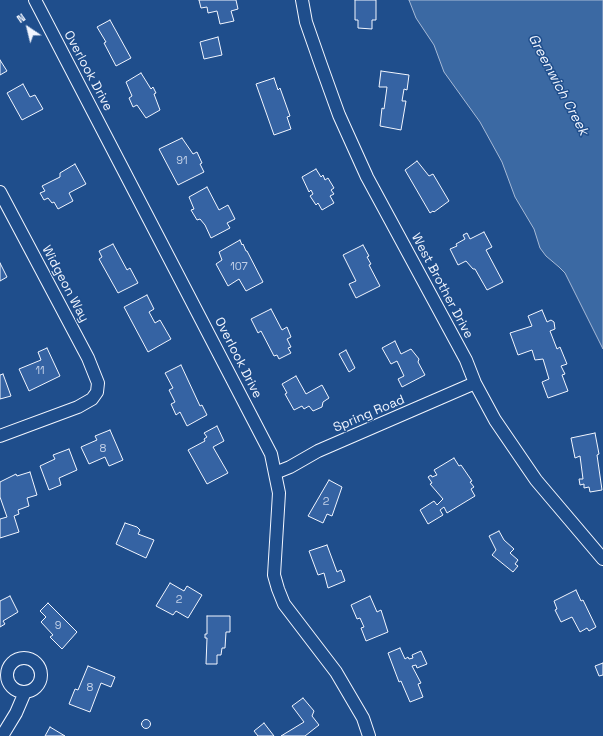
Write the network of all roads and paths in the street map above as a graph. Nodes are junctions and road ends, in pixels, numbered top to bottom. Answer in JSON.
{"nodes":[{"id":1,"x":35,"y":0,"type":"edge"},
{"id":2,"x":302,"y":0,"type":"edge"},
{"id":3,"x":0,"y":192,"type":"edge"},
{"id":4,"x":475,"y":383,"type":"junction"},
{"id":5,"x":0,"y":436,"type":"edge"},
{"id":6,"x":275,"y":473,"type":"junction"},
{"id":7,"x":603,"y":559,"type":"edge"},
{"id":8,"x":25,"y":692,"type":"dead end"},
{"id":9,"x":2,"y":736,"type":"edge"},
{"id":10,"x":369,"y":736,"type":"edge"}],
"edges":[{"from":1,"to":6,"type":"street","name":"Overlook Drive"},
{"from":2,"to":4,"type":"street","name":"West Brother Drive"},
{"from":3,"to":5,"type":"street","name":"Widgeon Way"},
{"from":4,"to":6,"type":"street","name":"Spring Road"},
{"from":4,"to":7,"type":"street","name":"West Brother Drive"},
{"from":6,"to":10,"type":"street","name":"Overlook Drive"},
{"from":8,"to":9,"type":"street"}]}
